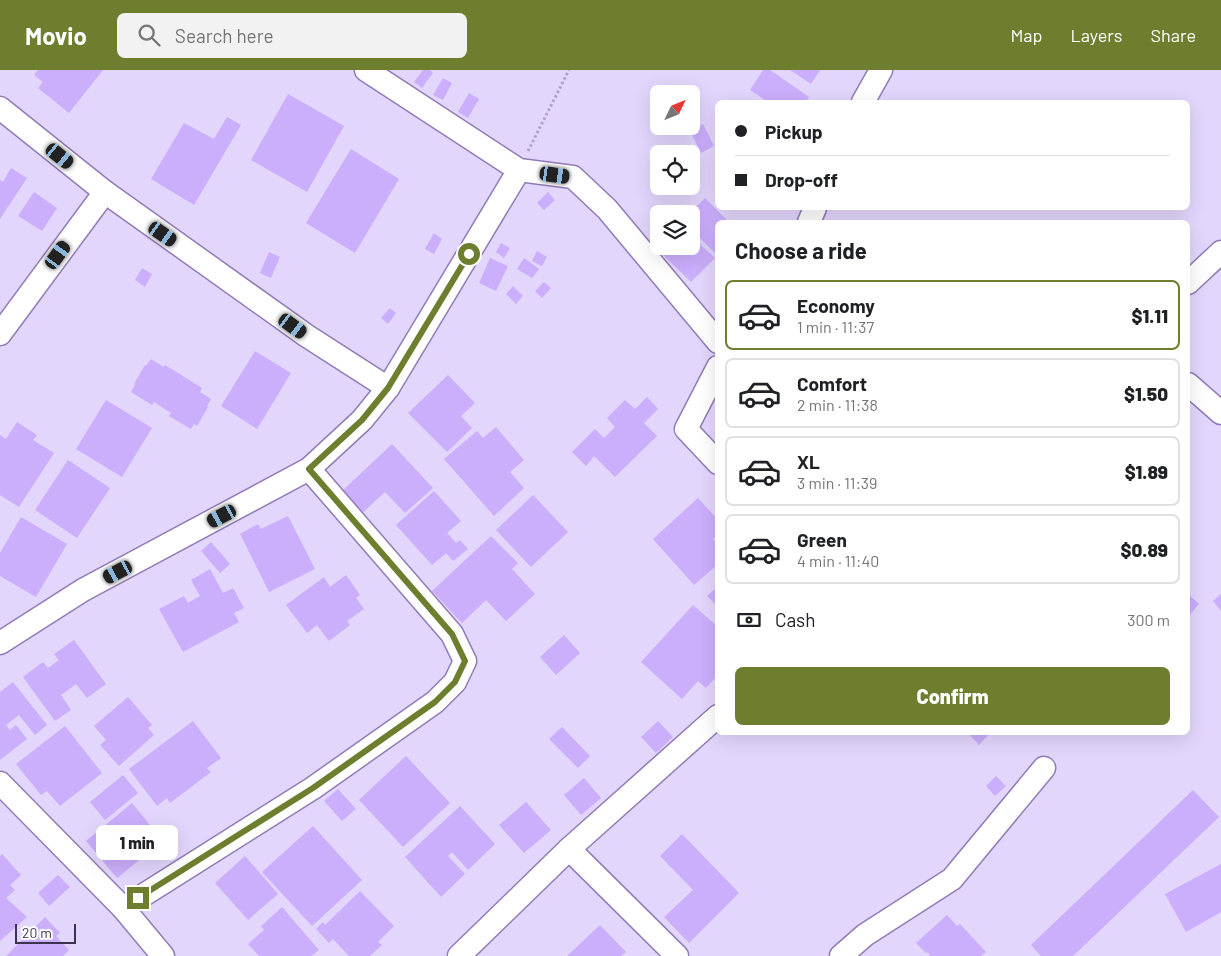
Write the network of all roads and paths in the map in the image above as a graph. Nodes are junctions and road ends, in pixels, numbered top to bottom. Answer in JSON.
{"nodes":[{"id":1,"x":366,"y":70,"type":"edge"},
{"id":2,"x":569,"y":70,"type":"edge"},
{"id":3,"x":882,"y":70,"type":"edge"},
{"id":4,"x":864,"y":100,"type":"edge"},
{"id":5,"x":0,"y":108,"type":"edge"},
{"id":6,"x":519,"y":170,"type":"junction"},
{"id":7,"x":105,"y":192,"type":"junction"},
{"id":8,"x":1221,"y":252,"type":"edge"},
{"id":9,"x":1190,"y":281,"type":"edge"},
{"id":10,"x":0,"y":334,"type":"edge"},
{"id":11,"x":715,"y":338,"type":"edge"},
{"id":12,"x":715,"y":373,"type":"edge"},
{"id":13,"x":1190,"y":386,"type":"edge"},
{"id":14,"x":388,"y":388,"type":"junction"},
{"id":15,"x":1221,"y":413,"type":"edge"},
{"id":16,"x":715,"y":460,"type":"edge"},
{"id":17,"x":309,"y":469,"type":"junction"},
{"id":18,"x":0,"y":643,"type":"edge"},
{"id":19,"x":715,"y":719,"type":"edge"},
{"id":20,"x":1044,"y":768,"type":"dead end"},
{"id":21,"x":0,"y":784,"type":"edge"},
{"id":22,"x":569,"y":849,"type":"junction"},
{"id":23,"x":123,"y":908,"type":"junction"},
{"id":24,"x":163,"y":956,"type":"edge"},
{"id":25,"x":459,"y":956,"type":"edge"},
{"id":26,"x":677,"y":956,"type":"edge"},
{"id":27,"x":841,"y":956,"type":"edge"}],
"edges":[{"from":1,"to":6,"type":"street"},
{"from":2,"to":6,"type":"path"},
{"from":3,"to":4,"type":"street"},
{"from":5,"to":7,"type":"street"},
{"from":6,"to":11,"type":"street"},
{"from":6,"to":14,"type":"street"},
{"from":7,"to":10,"type":"street"},
{"from":7,"to":14,"type":"street"},
{"from":8,"to":9,"type":"street"},
{"from":12,"to":16,"type":"street"},
{"from":13,"to":15,"type":"street"},
{"from":14,"to":17,"type":"street"},
{"from":17,"to":18,"type":"street"},
{"from":17,"to":23,"type":"street"},
{"from":19,"to":22,"type":"street"},
{"from":20,"to":27,"type":"street"},
{"from":21,"to":23,"type":"street"},
{"from":22,"to":25,"type":"street"},
{"from":22,"to":26,"type":"street"},
{"from":23,"to":24,"type":"street"}]}
